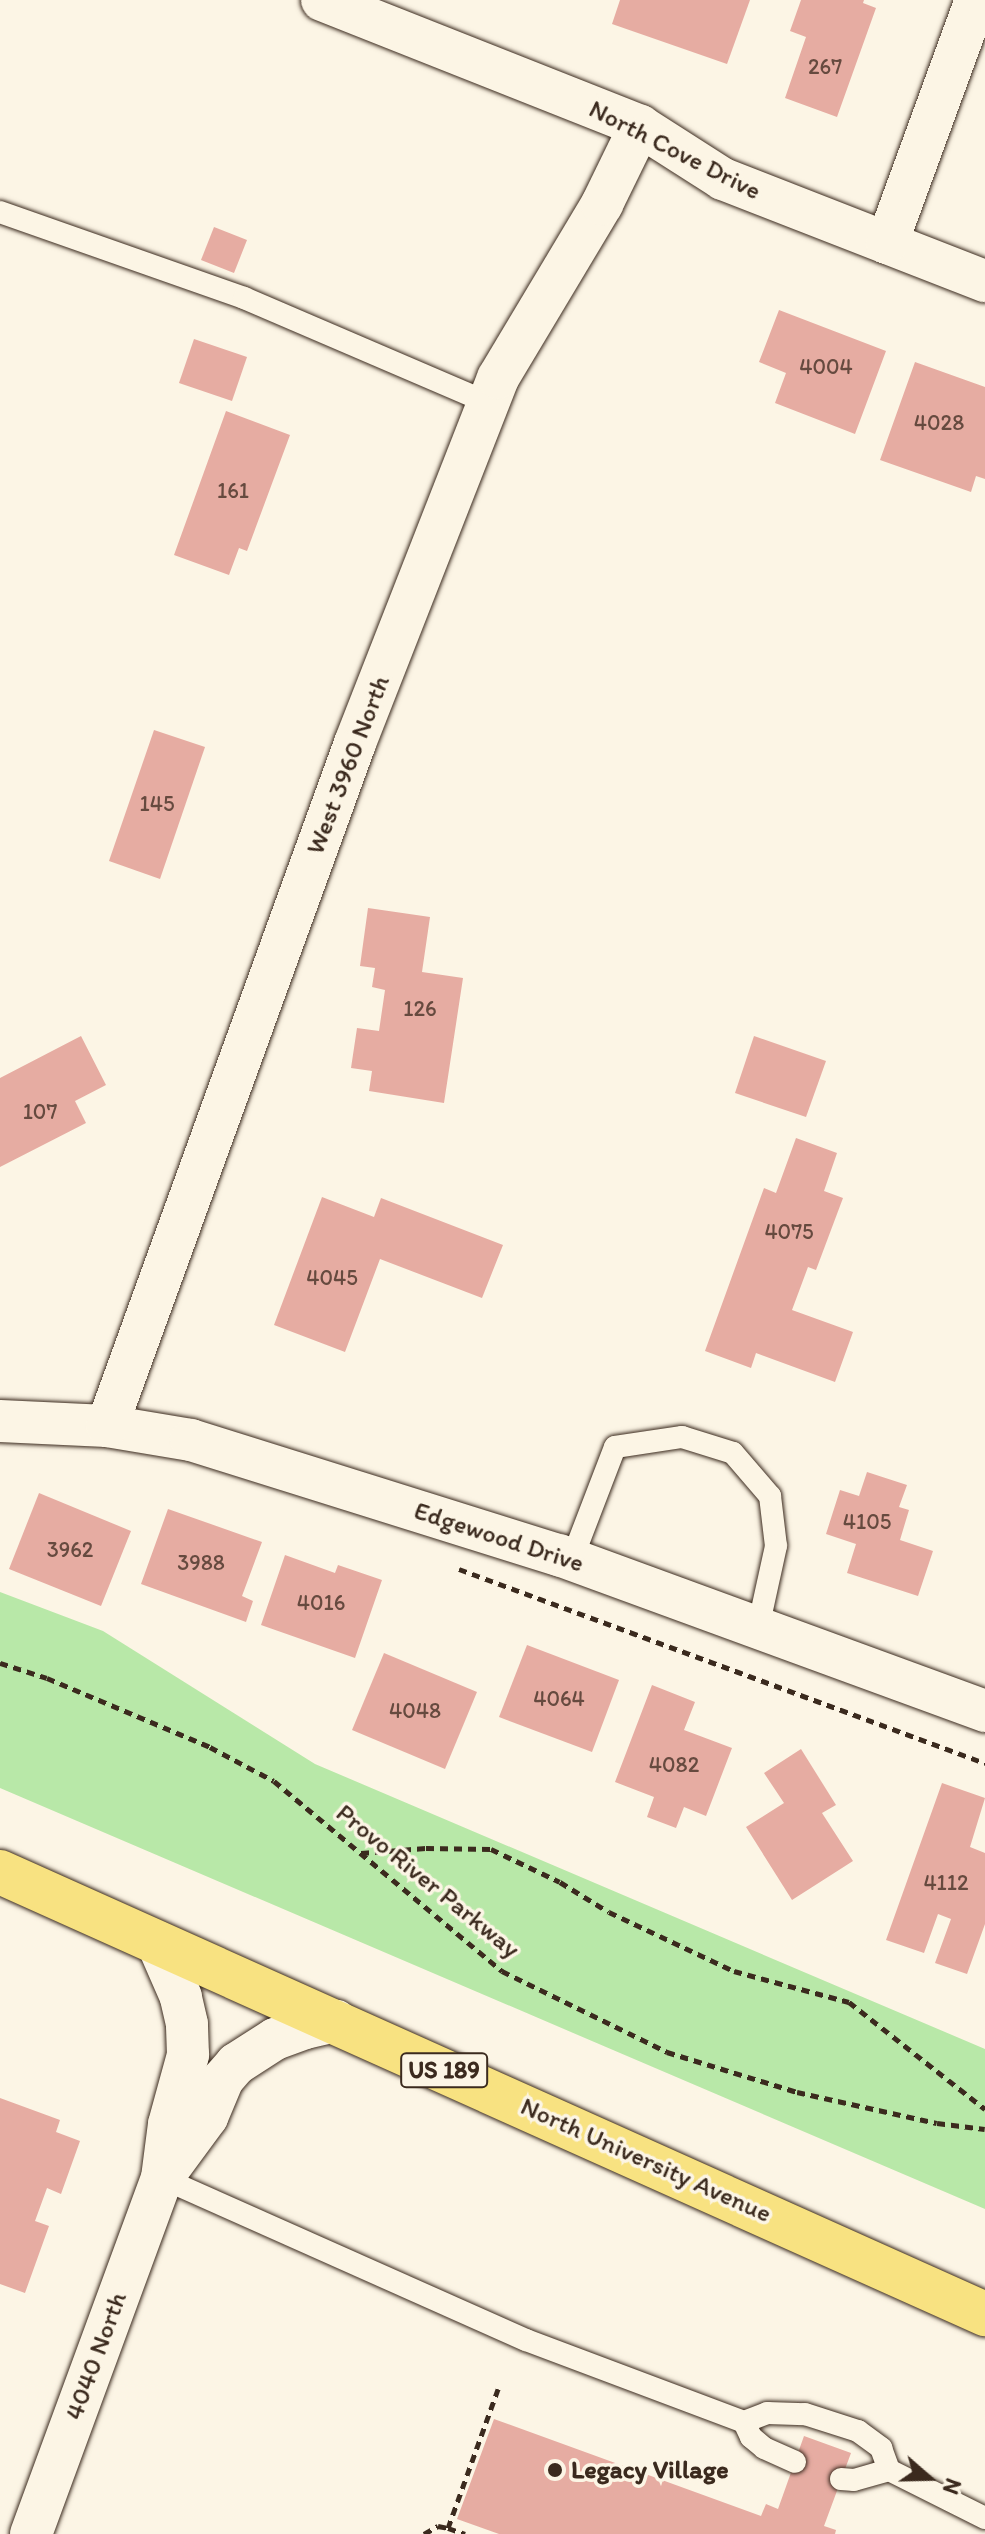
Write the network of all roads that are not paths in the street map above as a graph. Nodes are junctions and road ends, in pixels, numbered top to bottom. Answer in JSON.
{"nodes":[{"id":1,"x":322,"y":0,"type":"edge"},
{"id":2,"x":976,"y":0,"type":"edge"},
{"id":3,"x":640,"y":126,"type":"junction"},
{"id":4,"x":0,"y":212,"type":"edge"},
{"id":5,"x":887,"y":243,"type":"junction"},
{"id":6,"x":985,"y":281,"type":"edge"},
{"id":7,"x":489,"y":403,"type":"junction"},
{"id":8,"x":0,"y":1421,"type":"edge"},
{"id":9,"x":107,"y":1426,"type":"junction"},
{"id":10,"x":572,"y":1559,"type":"junction"},
{"id":11,"x":758,"y":1628,"type":"junction"},
{"id":12,"x":985,"y":1711,"type":"edge"},
{"id":13,"x":0,"y":1872,"type":"edge"},
{"id":14,"x":157,"y":1942,"type":"junction"},
{"id":15,"x":336,"y":2021,"type":"junction"},
{"id":16,"x":162,"y":2178,"type":"junction"},
{"id":17,"x":985,"y":2314,"type":"edge"},
{"id":18,"x":744,"y":2422,"type":"junction"},
{"id":19,"x":795,"y":2462,"type":"dead end"},
{"id":20,"x":889,"y":2470,"type":"junction"},
{"id":21,"x":841,"y":2479,"type":"dead end"},
{"id":22,"x":985,"y":2518,"type":"edge"},
{"id":23,"x":31,"y":2534,"type":"edge"}],
"edges":[{"from":1,"to":3,"type":"street","name":"North Cove Drive"},
{"from":2,"to":5,"type":"street"},
{"from":3,"to":5,"type":"street","name":"North Cove Drive"},
{"from":3,"to":7,"type":"street","name":"West 3960 North"},
{"from":4,"to":7,"type":"lane"},
{"from":5,"to":6,"type":"street","name":"North Cove Drive"},
{"from":7,"to":9,"type":"street","name":"West 3960 North"},
{"from":8,"to":9,"type":"street","name":"Edgewood Drive"},
{"from":9,"to":10,"type":"street","name":"Edgewood Drive"},
{"from":10,"to":11,"type":"street","name":"Edgewood Drive"},
{"from":10,"to":11,"type":"lane"},
{"from":11,"to":12,"type":"street","name":"Edgewood Drive"},
{"from":13,"to":14,"type":"highway","name":"North University Avenue","number":"US 189"},
{"from":14,"to":15,"type":"highway","name":"North University Avenue","number":"US 189"},
{"from":14,"to":16,"type":"street","name":"4040 North"},
{"from":15,"to":16,"type":"street","name":"4040 North"},
{"from":15,"to":17,"type":"highway","name":"North University Avenue","number":"US 189"},
{"from":16,"to":18,"type":"lane"},
{"from":16,"to":23,"type":"street","name":"4040 North"},
{"from":18,"to":19,"type":"lane"},
{"from":18,"to":20,"type":"lane"},
{"from":20,"to":21,"type":"lane"},
{"from":20,"to":22,"type":"lane"}]}
